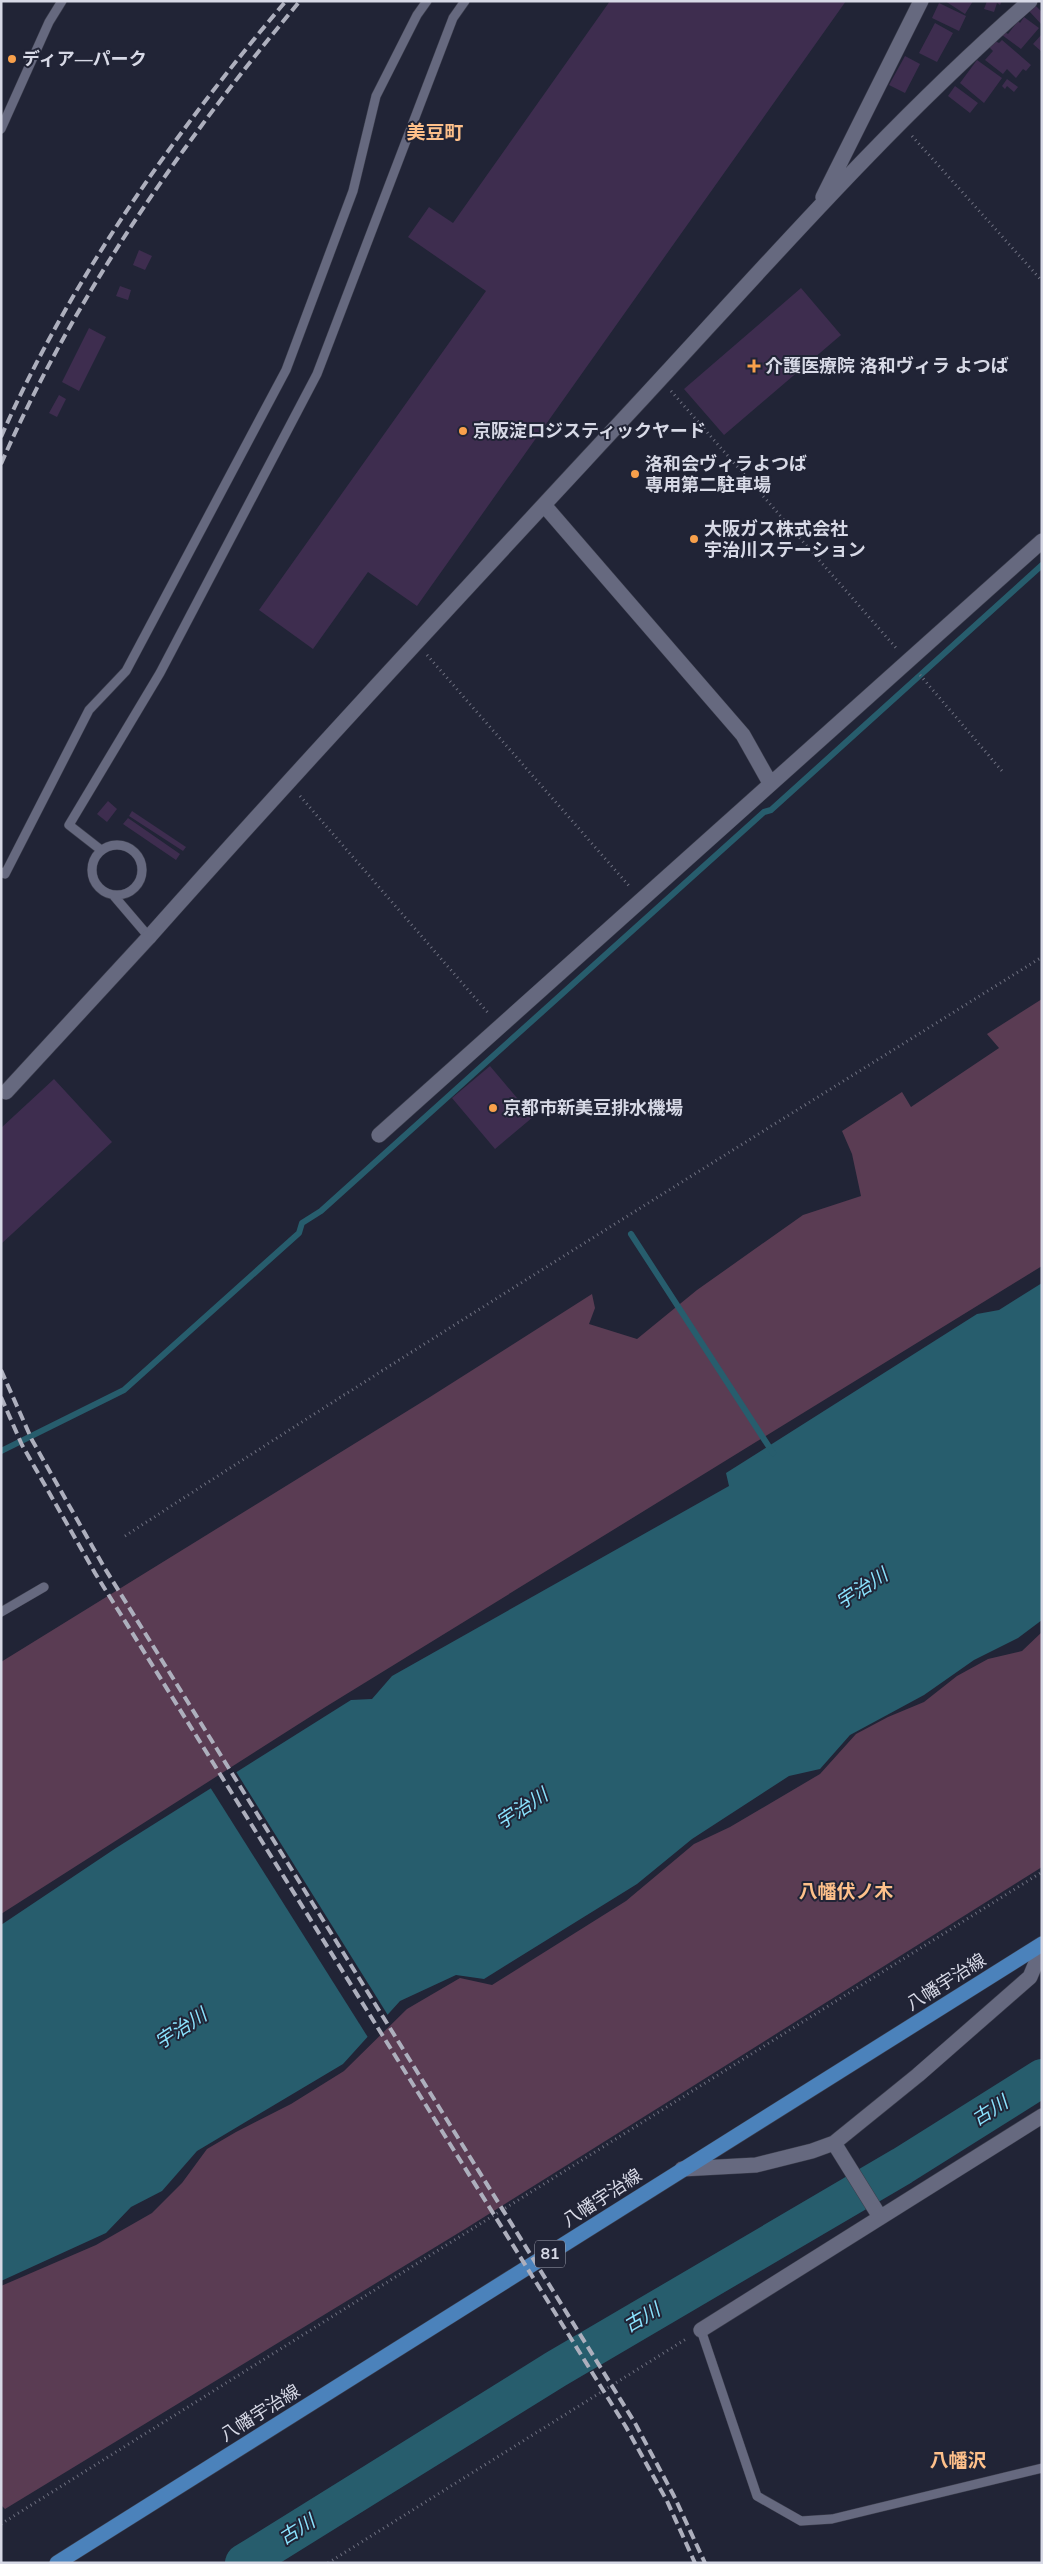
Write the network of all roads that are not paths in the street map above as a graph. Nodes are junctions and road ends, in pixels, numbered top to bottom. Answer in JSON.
{"nodes":[{"id":1,"x":62,"y":1,"type":"edge"},
{"id":2,"x":428,"y":1,"type":"edge"},
{"id":3,"x":465,"y":1,"type":"edge"},
{"id":4,"x":921,"y":1,"type":"edge"},
{"id":5,"x":1030,"y":1,"type":"edge"},
{"id":6,"x":1,"y":129,"type":"edge"},
{"id":7,"x":817,"y":210,"type":"junction"},
{"id":8,"x":544,"y":504,"type":"junction"},
{"id":9,"x":1042,"y":541,"type":"edge"},
{"id":10,"x":770,"y":783,"type":"junction"},
{"id":11,"x":101,"y":850,"type":"junction"},
{"id":12,"x":1,"y":872,"type":"edge"},
{"id":13,"x":114,"y":896,"type":"junction"},
{"id":14,"x":149,"y":937,"type":"junction"},
{"id":15,"x":3,"y":1094,"type":"edge"},
{"id":16,"x":379,"y":1135,"type":"dead end"},
{"id":17,"x":44,"y":1587,"type":"dead end"},
{"id":18,"x":1,"y":1612,"type":"edge"},
{"id":19,"x":1042,"y":1944,"type":"edge"},
{"id":20,"x":1042,"y":1948,"type":"edge"},
{"id":21,"x":1042,"y":2116,"type":"edge"},
{"id":22,"x":834,"y":2142,"type":"junction"},
{"id":23,"x":682,"y":2169,"type":"junction"},
{"id":24,"x":880,"y":2217,"type":"junction"},
{"id":25,"x":701,"y":2330,"type":"joint"},
{"id":26,"x":1042,"y":2468,"type":"edge"},
{"id":27,"x":57,"y":2563,"type":"edge"}],
"edges":[{"from":1,"to":6,"type":"lane"},
{"from":2,"to":12,"type":"lane"},
{"from":3,"to":11,"type":"lane"},
{"from":4,"to":7,"type":"street"},
{"from":5,"to":7,"type":"street"},
{"from":7,"to":8,"type":"street"},
{"from":8,"to":10,"type":"street"},
{"from":8,"to":14,"type":"street"},
{"from":9,"to":10,"type":"street"},
{"from":10,"to":16,"type":"street"},
{"from":11,"to":13,"type":"lane"},
{"from":11,"to":13,"type":"lane"},
{"from":13,"to":14,"type":"lane"},
{"from":14,"to":15,"type":"street"},
{"from":17,"to":18,"type":"lane"},
{"from":19,"to":23,"type":"main road","name":"八幡宇治線","number":"81"},
{"from":20,"to":22,"type":"street"},
{"from":21,"to":24,"type":"street"},
{"from":22,"to":23,"type":"street"},
{"from":22,"to":24,"type":"street"},
{"from":23,"to":27,"type":"main road","name":"八幡宇治線","number":"81"},
{"from":24,"to":25,"type":"street"},
{"from":25,"to":26,"type":"lane"}]}
